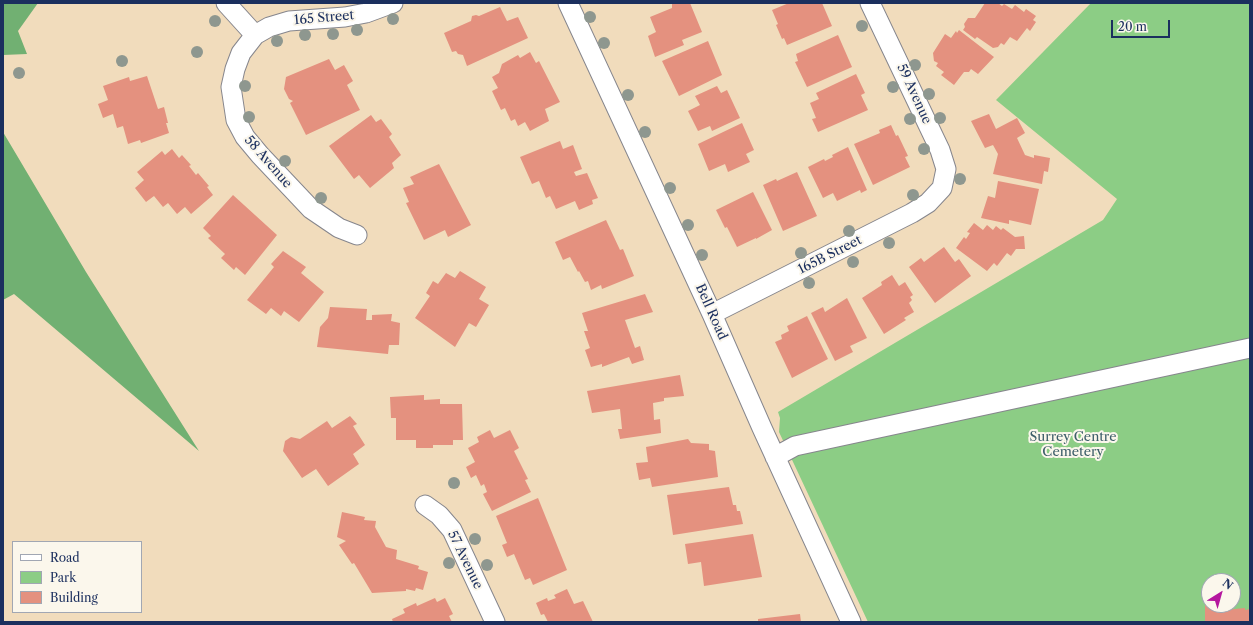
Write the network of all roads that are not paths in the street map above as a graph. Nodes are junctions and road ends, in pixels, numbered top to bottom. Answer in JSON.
{"nodes":[{"id":1,"x":226,"y":3,"type":"edge"},
{"id":2,"x":393,"y":3,"type":"edge"},
{"id":3,"x":568,"y":3,"type":"edge"},
{"id":4,"x":871,"y":3,"type":"edge"},
{"id":5,"x":255,"y":35,"type":"junction"},
{"id":6,"x":942,"y":188,"type":"joint"},
{"id":7,"x":357,"y":235,"type":"dead end"},
{"id":8,"x":712,"y":314,"type":"junction"},
{"id":9,"x":1250,"y":348,"type":"edge"},
{"id":10,"x":775,"y":457,"type":"junction"},
{"id":11,"x":425,"y":505,"type":"dead end"},
{"id":12,"x":495,"y":622,"type":"edge"},
{"id":13,"x":851,"y":622,"type":"edge"}],
"edges":[{"from":1,"to":5,"type":"street"},
{"from":2,"to":5,"type":"street","name":"165 Street"},
{"from":3,"to":8,"type":"street","name":"Bell Road"},
{"from":4,"to":6,"type":"street","name":"59 Avenue"},
{"from":5,"to":7,"type":"street","name":"58 Avenue"},
{"from":6,"to":8,"type":"street","name":"165B Street"},
{"from":8,"to":10,"type":"street","name":"Bell Road"},
{"from":9,"to":10,"type":"street"},
{"from":10,"to":13,"type":"street","name":"Bell Road"},
{"from":11,"to":12,"type":"street","name":"57 Avenue"}]}
